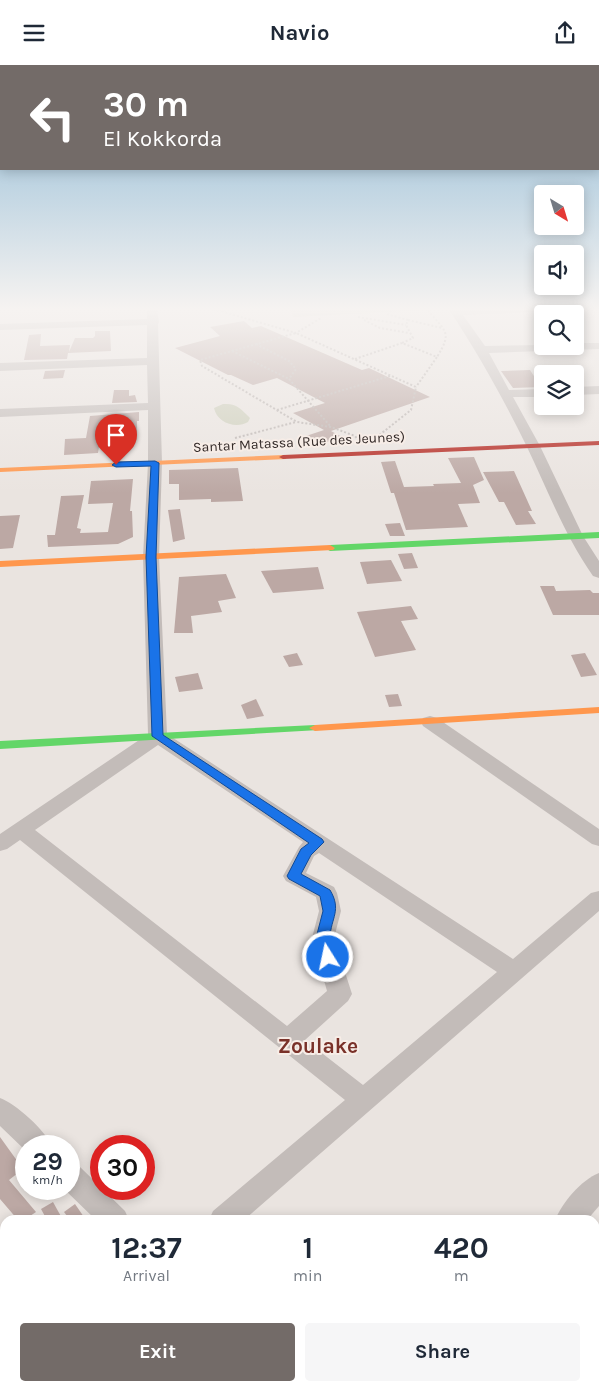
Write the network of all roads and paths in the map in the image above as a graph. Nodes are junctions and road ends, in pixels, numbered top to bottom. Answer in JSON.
{"nodes":[{"id":1,"x":154,"y":370,"type":"edge"},
{"id":2,"x":209,"y":370,"type":"edge"},
{"id":3,"x":270,"y":370,"type":"edge"},
{"id":4,"x":295,"y":370,"type":"edge"},
{"id":5,"x":377,"y":370,"type":"edge"},
{"id":6,"x":428,"y":370,"type":"edge"},
{"id":7,"x":492,"y":370,"type":"edge"},
{"id":8,"x":390,"y":376,"type":"junction"},
{"id":9,"x":289,"y":379,"type":"junction"},
{"id":10,"x":416,"y":387,"type":"junction"},
{"id":11,"x":584,"y":391,"type":"edge"},
{"id":12,"x":599,"y":391,"type":"edge"},
{"id":13,"x":534,"y":393,"type":"edge"},
{"id":14,"x":504,"y":394,"type":"junction"},
{"id":15,"x":308,"y":401,"type":"junction"},
{"id":16,"x":155,"y":406,"type":"junction"},
{"id":17,"x":277,"y":410,"type":"junction"},
{"id":18,"x":0,"y":413,"type":"edge"},
{"id":19,"x":297,"y":422,"type":"junction"},
{"id":20,"x":331,"y":427,"type":"junction"},
{"id":21,"x":235,"y":438,"type":"dead end"},
{"id":22,"x":372,"y":440,"type":"dead end"},
{"id":23,"x":599,"y":443,"type":"edge"},
{"id":24,"x":533,"y":446,"type":"junction"},
{"id":25,"x":364,"y":447,"type":"dead end"},
{"id":26,"x":155,"y":463,"type":"junction"},
{"id":27,"x":0,"y":470,"type":"edge"},
{"id":28,"x":599,"y":535,"type":"edge"},
{"id":29,"x":575,"y":536,"type":"junction"},
{"id":30,"x":151,"y":557,"type":"junction"},
{"id":31,"x":0,"y":565,"type":"edge"},
{"id":32,"x":599,"y":573,"type":"edge"},
{"id":33,"x":599,"y":710,"type":"edge"},
{"id":34,"x":430,"y":722,"type":"junction"},
{"id":35,"x":158,"y":736,"type":"junction"},
{"id":36,"x":0,"y":745,"type":"edge"},
{"id":37,"x":21,"y":830,"type":"junction"},
{"id":38,"x":599,"y":839,"type":"edge"},
{"id":39,"x":318,"y":842,"type":"junction"},
{"id":40,"x":0,"y":844,"type":"edge"},
{"id":41,"x":599,"y":899,"type":"edge"},
{"id":42,"x":514,"y":972,"type":"junction"},
{"id":43,"x":288,"y":1040,"type":"junction"},
{"id":44,"x":364,"y":1100,"type":"junction"},
{"id":45,"x":0,"y":1109,"type":"edge"},
{"id":46,"x":27,"y":1135,"type":"edge"},
{"id":47,"x":80,"y":1186,"type":"edge"},
{"id":48,"x":599,"y":1187,"type":"edge"},
{"id":49,"x":110,"y":1215,"type":"edge"},
{"id":50,"x":229,"y":1215,"type":"edge"},
{"id":51,"x":574,"y":1215,"type":"edge"}],
"edges":[{"from":1,"to":16,"type":"street"},
{"from":2,"to":17,"type":"path"},
{"from":3,"to":9,"type":"path"},
{"from":4,"to":9,"type":"path"},
{"from":5,"to":8,"type":"path"},
{"from":6,"to":10,"type":"path"},
{"from":7,"to":14,"type":"street"},
{"from":8,"to":10,"type":"path"},
{"from":8,"to":15,"type":"path"},
{"from":9,"to":15,"type":"path"},
{"from":10,"to":22,"type":"path"},
{"from":11,"to":12,"type":"street"},
{"from":13,"to":14,"type":"street"},
{"from":14,"to":24,"type":"street"},
{"from":15,"to":17,"type":"path"},
{"from":15,"to":20,"type":"path"},
{"from":16,"to":18,"type":"street"},
{"from":16,"to":26,"type":"street"},
{"from":17,"to":19,"type":"path"},
{"from":19,"to":20,"type":"path"},
{"from":19,"to":21,"type":"path"},
{"from":20,"to":25,"type":"path"},
{"from":23,"to":24,"type":"main road","name":"Santar Matassa (Rue des Jeunes)"},
{"from":24,"to":26,"type":"main road","name":"Santar Matassa (Rue des Jeunes)"},
{"from":24,"to":29,"type":"street"},
{"from":26,"to":27,"type":"main road","name":"Santar Matassa (Rue des Jeunes)"},
{"from":26,"to":30,"type":"street"},
{"from":28,"to":29,"type":"main road"},
{"from":29,"to":30,"type":"main road"},
{"from":29,"to":32,"type":"street"},
{"from":30,"to":31,"type":"main road"},
{"from":30,"to":35,"type":"street"},
{"from":33,"to":34,"type":"main road"},
{"from":34,"to":35,"type":"main road"},
{"from":34,"to":38,"type":"street"},
{"from":35,"to":36,"type":"main road"},
{"from":35,"to":37,"type":"street"},
{"from":35,"to":39,"type":"street"},
{"from":37,"to":40,"type":"street"},
{"from":37,"to":43,"type":"street"},
{"from":39,"to":42,"type":"street"},
{"from":39,"to":43,"type":"street"},
{"from":41,"to":42,"type":"street"},
{"from":42,"to":44,"type":"street"},
{"from":43,"to":44,"type":"street"},
{"from":44,"to":50,"type":"street"},
{"from":45,"to":46,"type":"street"},
{"from":47,"to":49,"type":"street"},
{"from":48,"to":51,"type":"street"}]}
